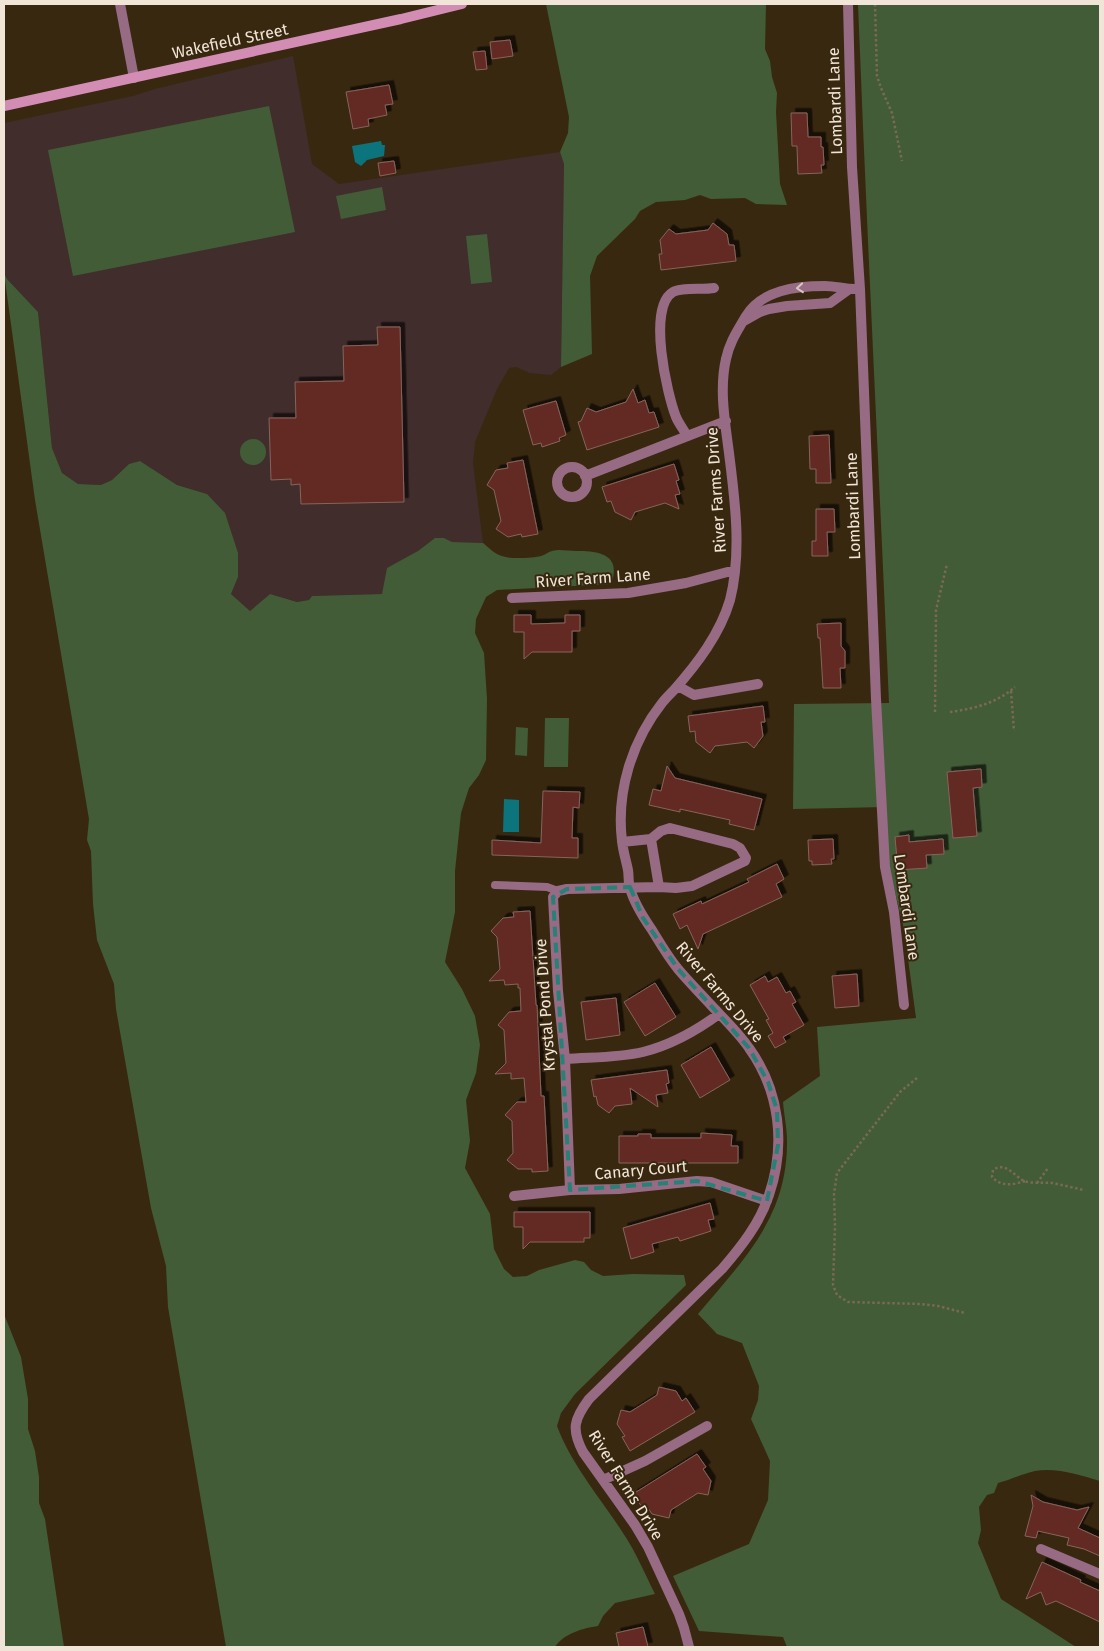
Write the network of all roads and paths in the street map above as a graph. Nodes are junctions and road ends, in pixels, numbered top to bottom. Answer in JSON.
{"nodes":[{"id":1,"x":120,"y":4,"type":"edge"},
{"id":2,"x":462,"y":4,"type":"edge"},
{"id":3,"x":848,"y":4,"type":"edge"},
{"id":4,"x":875,"y":4,"type":"edge"},
{"id":5,"x":134,"y":78,"type":"junction"},
{"id":6,"x":4,"y":106,"type":"edge"},
{"id":7,"x":902,"y":161,"type":"dead end"},
{"id":8,"x":714,"y":288,"type":"dead end"},
{"id":9,"x":860,"y":289,"type":"junction"},
{"id":10,"x":848,"y":290,"type":"junction"},
{"id":11,"x":744,"y":321,"type":"junction"},
{"id":12,"x":726,"y":421,"type":"junction"},
{"id":13,"x":688,"y":436,"type":"junction"},
{"id":14,"x":585,"y":476,"type":"dead end"},
{"id":15,"x":946,"y":564,"type":"dead end"},
{"id":16,"x":735,"y":570,"type":"junction"},
{"id":17,"x":512,"y":598,"type":"dead end"},
{"id":18,"x":758,"y":684,"type":"dead end"},
{"id":19,"x":678,"y":686,"type":"junction"},
{"id":20,"x":1015,"y":687,"type":"dead end"},
{"id":21,"x":1011,"y":691,"type":"junction"},
{"id":22,"x":935,"y":712,"type":"dead end"},
{"id":23,"x":950,"y":712,"type":"dead end"},
{"id":24,"x":1014,"y":731,"type":"dead end"},
{"id":25,"x":651,"y":839,"type":"junction"},
{"id":26,"x":622,"y":842,"type":"junction"},
{"id":27,"x":495,"y":886,"type":"dead end"},
{"id":28,"x":630,"y":887,"type":"junction"},
{"id":29,"x":659,"y":887,"type":"junction"},
{"id":30,"x":558,"y":891,"type":"junction"},
{"id":31,"x":904,"y":1005,"type":"dead end"},
{"id":32,"x":719,"y":1014,"type":"junction"},
{"id":33,"x":565,"y":1058,"type":"junction"},
{"id":34,"x":917,"y":1078,"type":"dead end"},
{"id":35,"x":1048,"y":1168,"type":"dead end"},
{"id":36,"x":1026,"y":1181,"type":"junction"},
{"id":37,"x":1037,"y":1183,"type":"junction"},
{"id":38,"x":570,"y":1190,"type":"junction"},
{"id":39,"x":1084,"y":1190,"type":"dead end"},
{"id":40,"x":514,"y":1196,"type":"dead end"},
{"id":41,"x":767,"y":1201,"type":"junction"},
{"id":42,"x":965,"y":1313,"type":"dead end"},
{"id":43,"x":707,"y":1426,"type":"dead end"},
{"id":44,"x":603,"y":1480,"type":"junction"},
{"id":45,"x":1041,"y":1549,"type":"dead end"},
{"id":46,"x":1100,"y":1574,"type":"edge"},
{"id":47,"x":689,"y":1647,"type":"edge"}],
"edges":[{"from":1,"to":5,"type":"street"},
{"from":2,"to":5,"type":"street","name":"Wakefield Street"},
{"from":3,"to":9,"type":"street","name":"Lombardi Lane"},
{"from":4,"to":7,"type":"path"},
{"from":5,"to":6,"type":"street","name":"Wakefield Street"},
{"from":8,"to":13,"type":"street"},
{"from":9,"to":10,"type":"street","name":"River Farms Drive"},
{"from":9,"to":31,"type":"street","name":"Lombardi Lane"},
{"from":10,"to":11,"type":"street","name":"River Farms Drive"},
{"from":10,"to":11,"type":"street","name":"River Farms Drive","one_way":true},
{"from":11,"to":12,"type":"street","name":"River Farms Drive"},
{"from":12,"to":13,"type":"street"},
{"from":12,"to":16,"type":"street","name":"River Farms Drive"},
{"from":13,"to":14,"type":"street"},
{"from":15,"to":22,"type":"path"},
{"from":16,"to":17,"type":"street","name":"River Farm Lane"},
{"from":16,"to":19,"type":"street","name":"River Farms Drive"},
{"from":18,"to":19,"type":"street"},
{"from":19,"to":26,"type":"street","name":"River Farms Drive"},
{"from":20,"to":21,"type":"path"},
{"from":21,"to":23,"type":"path"},
{"from":21,"to":24,"type":"path"},
{"from":25,"to":26,"type":"street"},
{"from":25,"to":29,"type":"street"},
{"from":25,"to":29,"type":"street"},
{"from":26,"to":28,"type":"street","name":"River Farms Drive"},
{"from":27,"to":30,"type":"lane"},
{"from":28,"to":29,"type":"street"},
{"from":28,"to":30,"type":"street"},
{"from":28,"to":32,"type":"street","name":"River Farms Drive"},
{"from":30,"to":33,"type":"street","name":"Krystal Pond Drive"},
{"from":32,"to":33,"type":"street"},
{"from":32,"to":41,"type":"street","name":"River Farms Drive"},
{"from":33,"to":38,"type":"street","name":"Krystal Pond Drive"},
{"from":34,"to":42,"type":"path"},
{"from":35,"to":37,"type":"path"},
{"from":36,"to":36,"type":"path"},
{"from":36,"to":37,"type":"path"},
{"from":37,"to":39,"type":"path"},
{"from":38,"to":40,"type":"street","name":"Canary Court"},
{"from":38,"to":41,"type":"street","name":"Canary Court"},
{"from":41,"to":44,"type":"street","name":"River Farms Drive"},
{"from":43,"to":44,"type":"street"},
{"from":44,"to":47,"type":"street","name":"River Farms Drive"},
{"from":45,"to":46,"type":"street"}]}
